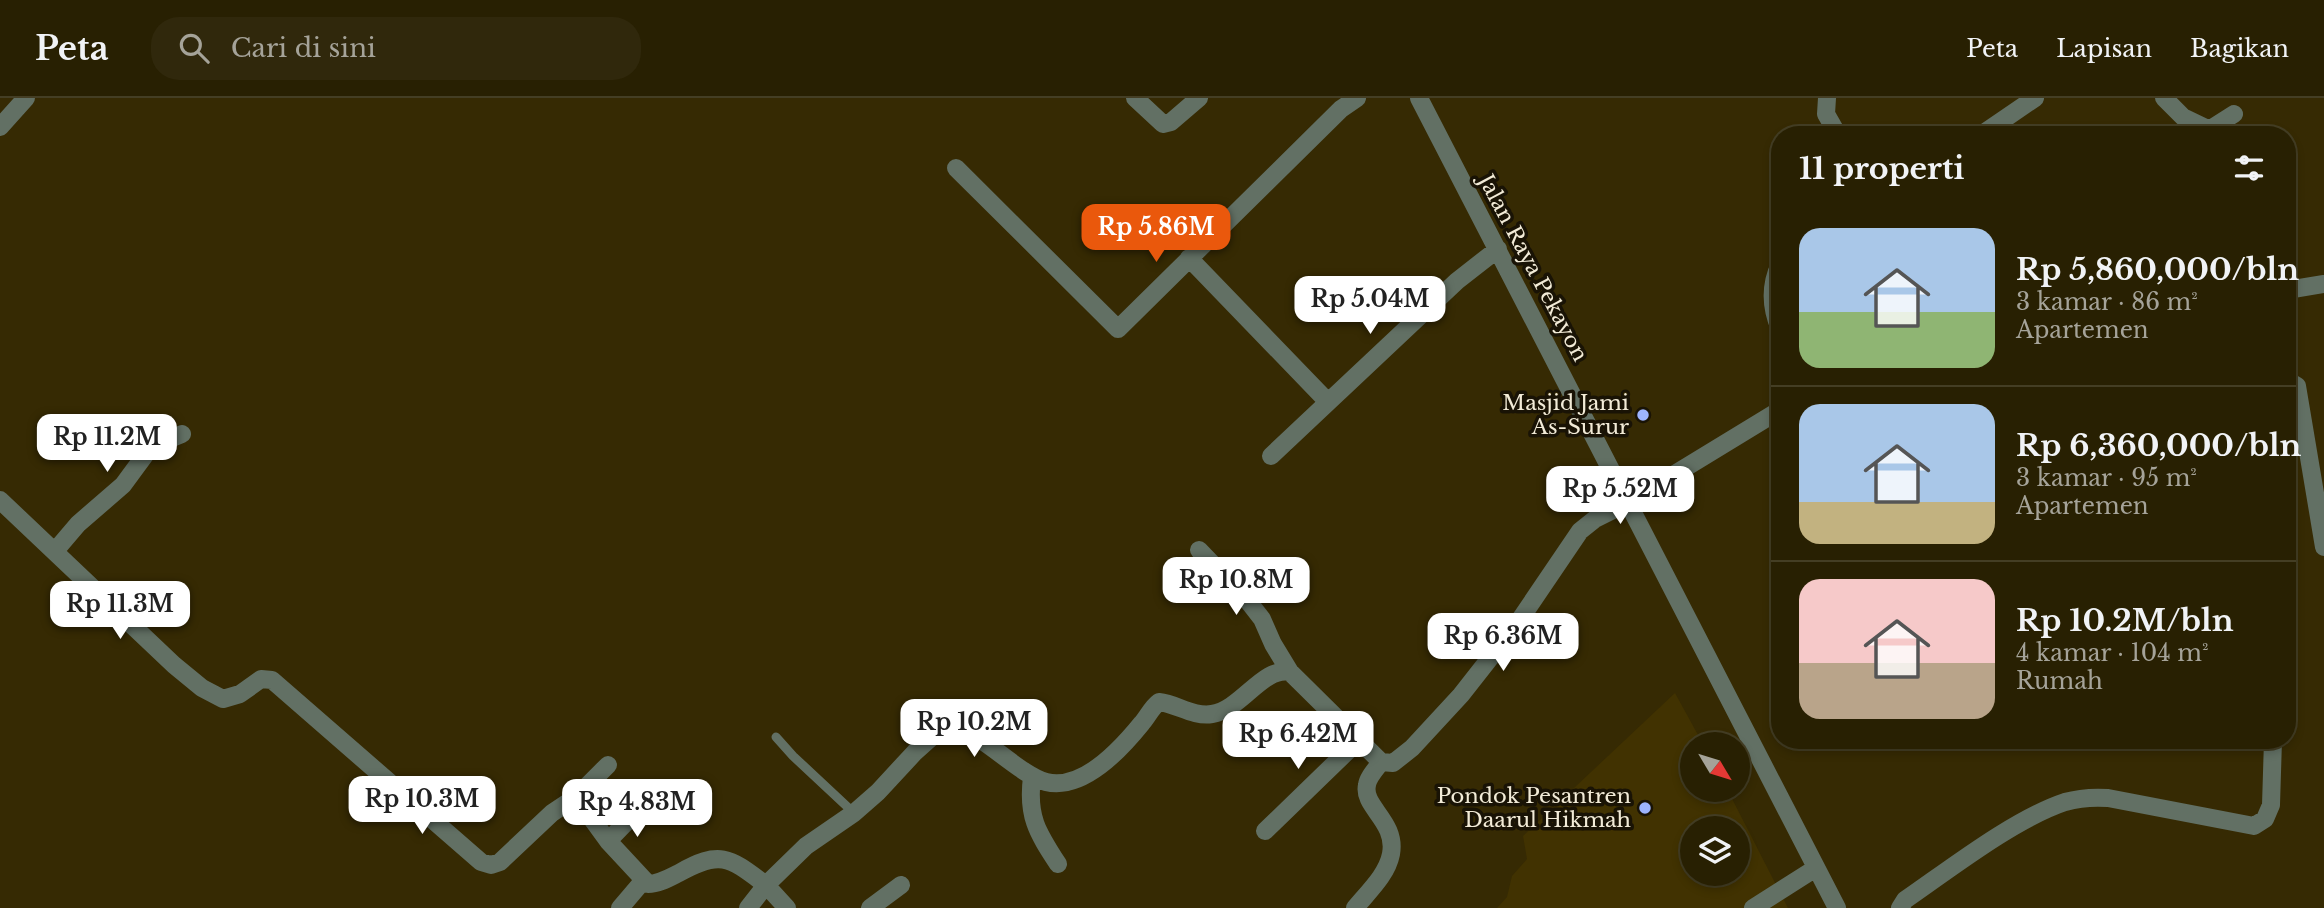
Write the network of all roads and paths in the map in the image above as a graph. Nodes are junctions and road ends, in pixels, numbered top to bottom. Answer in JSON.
{"nodes":[{"id":1,"x":26,"y":98,"type":"edge"},
{"id":2,"x":1135,"y":98,"type":"edge"},
{"id":3,"x":1199,"y":98,"type":"edge"},
{"id":4,"x":1357,"y":98,"type":"edge"},
{"id":5,"x":1419,"y":98,"type":"edge"},
{"id":6,"x":1827,"y":98,"type":"edge"},
{"id":7,"x":2035,"y":98,"type":"edge"},
{"id":8,"x":2164,"y":98,"type":"edge"},
{"id":9,"x":2234,"y":114,"type":"dead end"},
{"id":10,"x":1833,"y":126,"type":"edge"},
{"id":11,"x":1994,"y":126,"type":"edge"},
{"id":12,"x":2196,"y":126,"type":"edge"},
{"id":13,"x":2217,"y":126,"type":"edge"},
{"id":14,"x":0,"y":127,"type":"edge"},
{"id":15,"x":956,"y":168,"type":"dead end"},
{"id":16,"x":1497,"y":249,"type":"junction"},
{"id":17,"x":1189,"y":258,"type":"junction"},
{"id":18,"x":2324,"y":284,"type":"edge"},
{"id":19,"x":2296,"y":289,"type":"edge"},
{"id":20,"x":2296,"y":385,"type":"edge"},
{"id":21,"x":1328,"y":402,"type":"junction"},
{"id":22,"x":1771,"y":415,"type":"edge"},
{"id":23,"x":182,"y":434,"type":"dead end"},
{"id":24,"x":1270,"y":456,"type":"dead end"},
{"id":25,"x":0,"y":500,"type":"edge"},
{"id":26,"x":1624,"y":504,"type":"junction"},
{"id":27,"x":2324,"y":547,"type":"edge"},
{"id":28,"x":1199,"y":550,"type":"dead end"},
{"id":29,"x":55,"y":551,"type":"junction"},
{"id":30,"x":1290,"y":672,"type":"junction"},
{"id":31,"x":776,"y":737,"type":"dead end"},
{"id":32,"x":1359,"y":740,"type":"junction"},
{"id":33,"x":2273,"y":749,"type":"edge"},
{"id":34,"x":1381,"y":762,"type":"junction"},
{"id":35,"x":608,"y":765,"type":"dead end"},
{"id":36,"x":1032,"y":777,"type":"junction"},
{"id":37,"x":576,"y":797,"type":"junction"},
{"id":38,"x":638,"y":810,"type":"dead end"},
{"id":39,"x":854,"y":813,"type":"junction"},
{"id":40,"x":1265,"y":831,"type":"dead end"},
{"id":41,"x":608,"y":841,"type":"junction"},
{"id":42,"x":1058,"y":864,"type":"dead end"},
{"id":43,"x":1816,"y":868,"type":"junction"},
{"id":44,"x":643,"y":881,"type":"junction"},
{"id":45,"x":766,"y":885,"type":"junction"},
{"id":46,"x":901,"y":886,"type":"dead end"},
{"id":47,"x":621,"y":908,"type":"edge"},
{"id":48,"x":748,"y":908,"type":"edge"},
{"id":49,"x":787,"y":908,"type":"edge"},
{"id":50,"x":870,"y":908,"type":"edge"},
{"id":51,"x":1355,"y":908,"type":"edge"},
{"id":52,"x":1754,"y":908,"type":"edge"},
{"id":53,"x":1837,"y":908,"type":"edge"},
{"id":54,"x":1900,"y":908,"type":"edge"}],
"edges":[{"from":1,"to":14,"type":"street"},
{"from":2,"to":3,"type":"street"},
{"from":4,"to":17,"type":"street"},
{"from":5,"to":16,"type":"street","name":"Jalan Raya Pekayon"},
{"from":6,"to":10,"type":"street"},
{"from":7,"to":11,"type":"street"},
{"from":8,"to":12,"type":"street"},
{"from":9,"to":13,"type":"street"},
{"from":15,"to":17,"type":"street"},
{"from":16,"to":21,"type":"street"},
{"from":16,"to":26,"type":"street","name":"Jalan Raya Pekayon"},
{"from":17,"to":21,"type":"street"},
{"from":18,"to":19,"type":"street"},
{"from":20,"to":27,"type":"street"},
{"from":21,"to":24,"type":"street"},
{"from":22,"to":26,"type":"street"},
{"from":23,"to":29,"type":"street"},
{"from":25,"to":29,"type":"street"},
{"from":26,"to":34,"type":"street"},
{"from":26,"to":43,"type":"street","name":"Jalan Raya Pekayon"},
{"from":28,"to":30,"type":"street"},
{"from":29,"to":37,"type":"street"},
{"from":30,"to":32,"type":"street"},
{"from":30,"to":36,"type":"street"},
{"from":31,"to":39,"type":"lane"},
{"from":32,"to":34,"type":"street"},
{"from":32,"to":40,"type":"street"},
{"from":33,"to":54,"type":"street"},
{"from":34,"to":51,"type":"street"},
{"from":35,"to":37,"type":"street"},
{"from":36,"to":39,"type":"street"},
{"from":36,"to":42,"type":"street"},
{"from":37,"to":41,"type":"street"},
{"from":38,"to":41,"type":"street"},
{"from":39,"to":45,"type":"street"},
{"from":41,"to":44,"type":"street"},
{"from":43,"to":52,"type":"street"},
{"from":43,"to":53,"type":"street","name":"Jalan Raya Pekayon"},
{"from":44,"to":45,"type":"street"},
{"from":44,"to":47,"type":"street"},
{"from":45,"to":48,"type":"street"},
{"from":45,"to":49,"type":"street"},
{"from":46,"to":50,"type":"street"}]}
